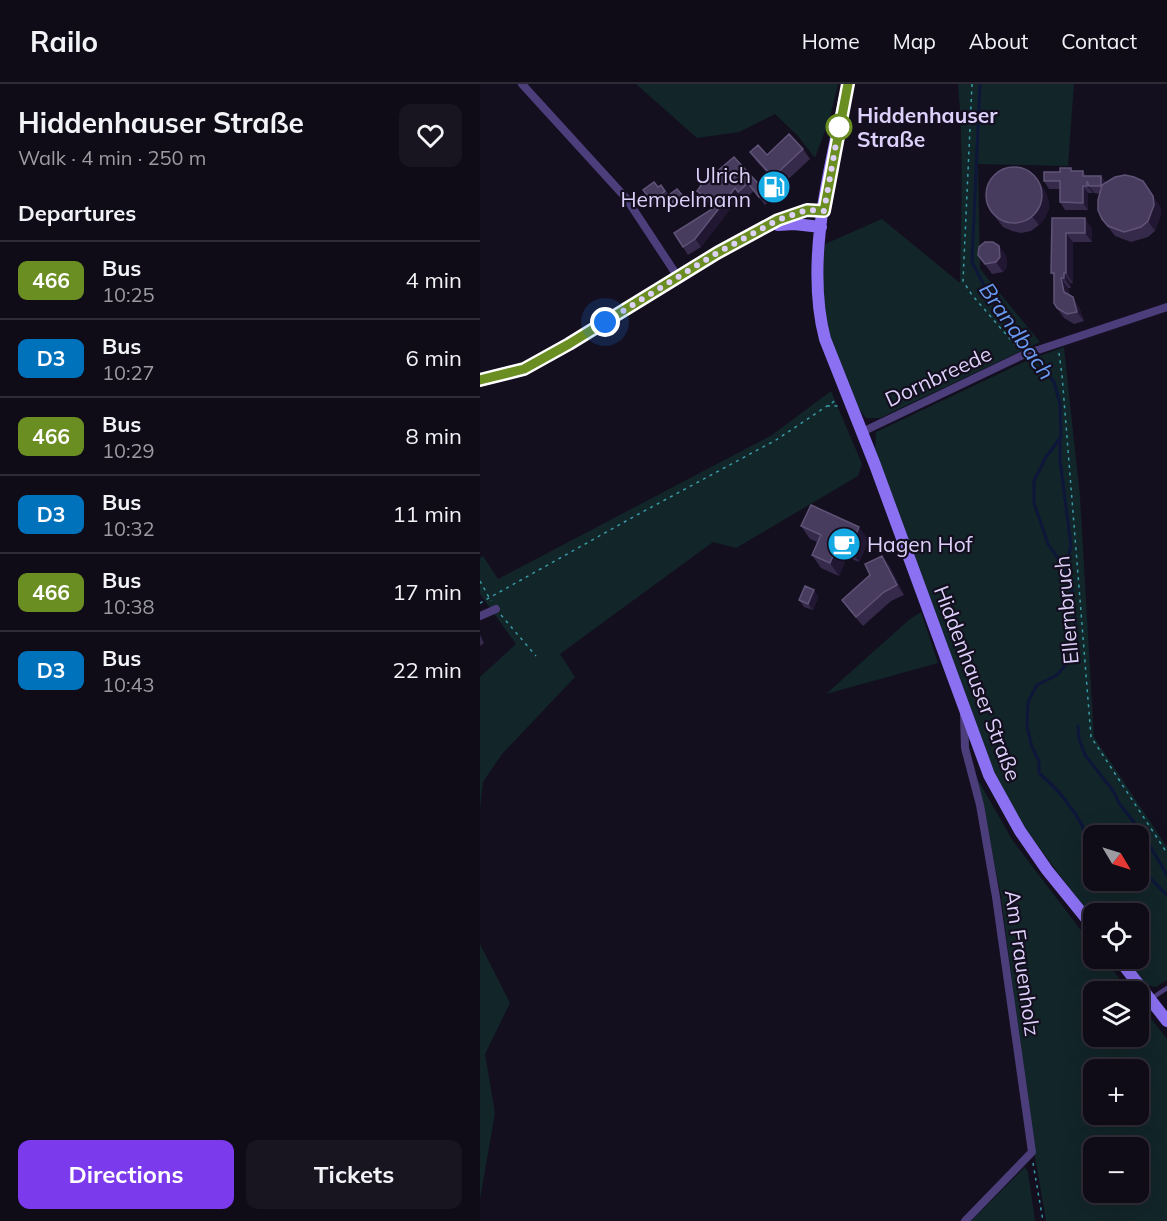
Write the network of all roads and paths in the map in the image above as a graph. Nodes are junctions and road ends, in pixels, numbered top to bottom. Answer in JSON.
{"nodes":[{"id":1,"x":522,"y":84,"type":"edge"},
{"id":2,"x":848,"y":84,"type":"edge"},
{"id":3,"x":972,"y":84,"type":"edge"},
{"id":4,"x":824,"y":211,"type":"junction"},
{"id":5,"x":822,"y":228,"type":"junction"},
{"id":6,"x":754,"y":233,"type":"junction"},
{"id":7,"x":678,"y":277,"type":"junction"},
{"id":8,"x":1167,"y":307,"type":"edge"},
{"id":9,"x":1057,"y":343,"type":"junction"},
{"id":10,"x":1023,"y":355,"type":"junction"},
{"id":11,"x":480,"y":380,"type":"edge"},
{"id":12,"x":847,"y":394,"type":"junction"},
{"id":13,"x":862,"y":432,"type":"junction"},
{"id":14,"x":480,"y":581,"type":"edge"},
{"id":15,"x":489,"y":597,"type":"junction"},
{"id":16,"x":480,"y":603,"type":"edge"},
{"id":17,"x":496,"y":609,"type":"junction"},
{"id":18,"x":480,"y":616,"type":"edge"},
{"id":19,"x":536,"y":656,"type":"dead end"},
{"id":20,"x":964,"y":711,"type":"junction"},
{"id":21,"x":1167,"y":853,"type":"edge"},
{"id":22,"x":1083,"y":914,"type":"edge"},
{"id":23,"x":1127,"y":969,"type":"edge"},
{"id":24,"x":1167,"y":988,"type":"edge"},
{"id":25,"x":1150,"y":999,"type":"junction"},
{"id":26,"x":1167,"y":1021,"type":"edge"},
{"id":27,"x":1032,"y":1152,"type":"junction"},
{"id":28,"x":964,"y":1221,"type":"edge"},
{"id":29,"x":1043,"y":1221,"type":"edge"}],
"edges":[{"from":1,"to":7,"type":"street"},
{"from":2,"to":4,"type":"main road","name":"Hiddenhauser Straße"},
{"from":3,"to":10,"type":"path"},
{"from":4,"to":5,"type":"main road","name":"Hiddenhauser Straße"},
{"from":4,"to":6,"type":"main road"},
{"from":5,"to":6,"type":"main road"},
{"from":5,"to":12,"type":"main road","name":"Hiddenhauser Straße"},
{"from":6,"to":7,"type":"main road"},
{"from":7,"to":11,"type":"main road"},
{"from":8,"to":9,"type":"street","name":"Dornbreede"},
{"from":9,"to":10,"type":"street","name":"Dornbreede"},
{"from":9,"to":21,"type":"path","name":"Ellernbruch"},
{"from":10,"to":13,"type":"street","name":"Dornbreede"},
{"from":12,"to":13,"type":"main road","name":"Hiddenhauser Straße"},
{"from":12,"to":15,"type":"path"},
{"from":13,"to":20,"type":"main road","name":"Hiddenhauser Straße"},
{"from":14,"to":15,"type":"path"},
{"from":15,"to":16,"type":"path"},
{"from":15,"to":17,"type":"path"},
{"from":17,"to":18,"type":"street"},
{"from":17,"to":19,"type":"path"},
{"from":20,"to":22,"type":"main road","name":"Hiddenhauser Straße"},
{"from":20,"to":27,"type":"street","name":"Am Frauenholz"},
{"from":23,"to":25,"type":"main road"},
{"from":24,"to":25,"type":"lane"},
{"from":25,"to":26,"type":"main road"},
{"from":27,"to":28,"type":"street"},
{"from":27,"to":29,"type":"path"}]}
